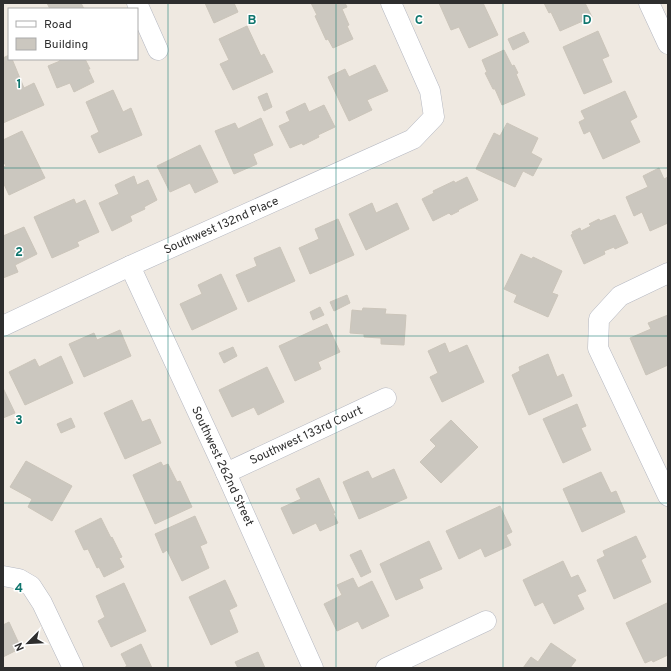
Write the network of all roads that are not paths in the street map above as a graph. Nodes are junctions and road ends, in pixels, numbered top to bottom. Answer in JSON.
{"nodes":[{"id":1,"x":137,"y":3,"type":"edge"},
{"id":2,"x":391,"y":3,"type":"edge"},
{"id":3,"x":649,"y":3,"type":"edge"},
{"id":4,"x":668,"y":44,"type":"edge"},
{"id":5,"x":158,"y":50,"type":"dead end"},
{"id":6,"x":130,"y":266,"type":"junction"},
{"id":7,"x":668,"y":273,"type":"edge"},
{"id":8,"x":3,"y":326,"type":"edge"},
{"id":9,"x":386,"y":398,"type":"dead end"},
{"id":10,"x":226,"y":473,"type":"junction"},
{"id":11,"x":668,"y":496,"type":"edge"},
{"id":12,"x":5,"y":576,"type":"edge"},
{"id":13,"x":486,"y":620,"type":"dead end"},
{"id":14,"x":73,"y":668,"type":"edge"},
{"id":15,"x":313,"y":668,"type":"edge"},
{"id":16,"x":386,"y":668,"type":"edge"}],
"edges":[{"from":1,"to":5,"type":"street"},
{"from":2,"to":6,"type":"street","name":"Southwest 132nd Place"},
{"from":3,"to":4,"type":"street"},
{"from":6,"to":8,"type":"street","name":"Southwest 132nd Place"},
{"from":6,"to":10,"type":"street","name":"Southwest 262nd Street"},
{"from":7,"to":11,"type":"street"},
{"from":9,"to":10,"type":"street","name":"Southwest 133rd Court"},
{"from":10,"to":15,"type":"street","name":"Southwest 262nd Street"},
{"from":12,"to":14,"type":"street"},
{"from":13,"to":16,"type":"street"}]}
